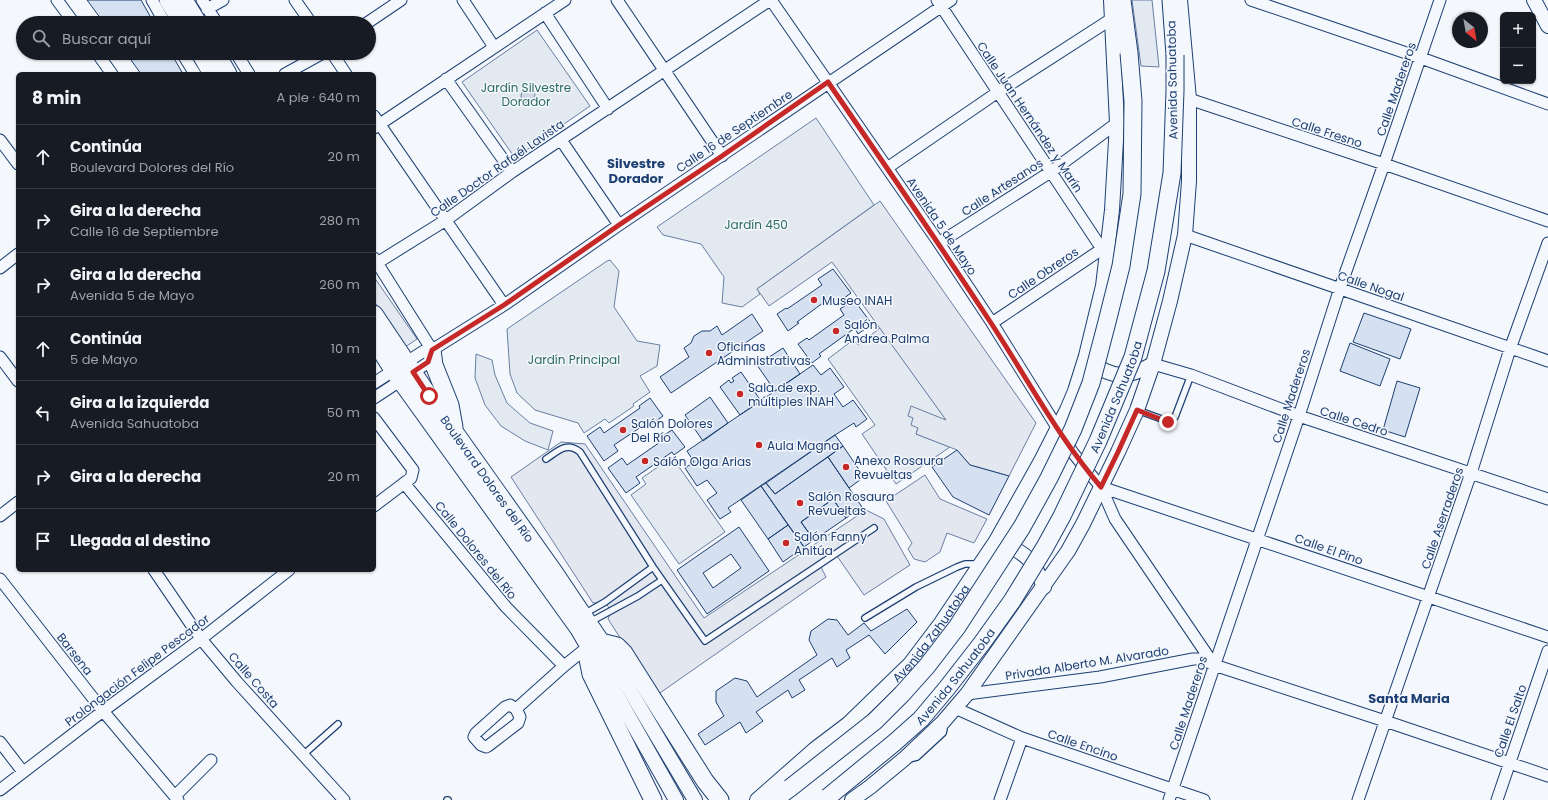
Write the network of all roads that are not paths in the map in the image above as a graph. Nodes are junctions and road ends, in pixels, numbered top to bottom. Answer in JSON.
{"nodes":[{"id":1,"x":57,"y":0,"type":"edge"},
{"id":2,"x":152,"y":0,"type":"edge"},
{"id":3,"x":168,"y":0,"type":"edge"},
{"id":4,"x":184,"y":0,"type":"edge"},
{"id":5,"x":223,"y":0,"type":"edge"},
{"id":6,"x":295,"y":0,"type":"edge"},
{"id":7,"x":401,"y":0,"type":"edge"},
{"id":8,"x":463,"y":0,"type":"edge"},
{"id":9,"x":565,"y":0,"type":"edge"},
{"id":10,"x":617,"y":0,"type":"edge"},
{"id":11,"x":770,"y":0,"type":"edge"},
{"id":12,"x":951,"y":0,"type":"edge"},
{"id":13,"x":1111,"y":0,"type":"edge"},
{"id":14,"x":1122,"y":0,"type":"edge"},
{"id":15,"x":1171,"y":0,"type":"edge"},
{"id":16,"x":1180,"y":0,"type":"edge"},
{"id":17,"x":1251,"y":0,"type":"edge"},
{"id":18,"x":1440,"y":0,"type":"edge"},
{"id":19,"x":1534,"y":0,"type":"edge"},
{"id":20,"x":939,"y":3,"type":"edge"},
{"id":21,"x":205,"y":4,"type":"edge"},
{"id":22,"x":545,"y":13,"type":"junction"},
{"id":23,"x":69,"y":16,"type":"edge"},
{"id":24,"x":161,"y":16,"type":"edge"},
{"id":25,"x":178,"y":16,"type":"edge"},
{"id":26,"x":194,"y":16,"type":"edge"},
{"id":27,"x":212,"y":16,"type":"edge"},
{"id":28,"x":306,"y":16,"type":"edge"},
{"id":29,"x":376,"y":17,"type":"edge"},
{"id":30,"x":1113,"y":18,"type":"junction"},
{"id":31,"x":1546,"y":20,"type":"edge"},
{"id":32,"x":494,"y":47,"type":"junction"},
{"id":33,"x":1421,"y":58,"type":"junction"},
{"id":34,"x":102,"y":60,"type":"edge"},
{"id":35,"x":186,"y":60,"type":"edge"},
{"id":36,"x":204,"y":60,"type":"edge"},
{"id":37,"x":220,"y":60,"type":"edge"},
{"id":38,"x":240,"y":60,"type":"edge"},
{"id":39,"x":310,"y":60,"type":"edge"},
{"id":40,"x":337,"y":60,"type":"edge"},
{"id":41,"x":665,"y":70,"type":"junction"},
{"id":42,"x":111,"y":72,"type":"edge"},
{"id":43,"x":194,"y":72,"type":"edge"},
{"id":44,"x":211,"y":72,"type":"edge"},
{"id":45,"x":227,"y":72,"type":"edge"},
{"id":46,"x":248,"y":72,"type":"edge"},
{"id":47,"x":289,"y":72,"type":"edge"},
{"id":48,"x":345,"y":72,"type":"edge"},
{"id":49,"x":446,"y":79,"type":"junction"},
{"id":50,"x":828,"y":82,"type":"junction"},
{"id":51,"x":998,"y":92,"type":"junction"},
{"id":52,"x":1189,"y":99,"type":"junction"},
{"id":53,"x":1548,"y":104,"type":"edge"},
{"id":54,"x":608,"y":109,"type":"junction"},
{"id":55,"x":376,"y":123,"type":"edge"},
{"id":56,"x":1117,"y":124,"type":"junction"},
{"id":57,"x":0,"y":140,"type":"edge"},
{"id":58,"x":561,"y":140,"type":"junction"},
{"id":59,"x":722,"y":156,"type":"junction"},
{"id":60,"x":16,"y":161,"type":"edge"},
{"id":61,"x":1384,"y":164,"type":"junction"},
{"id":62,"x":887,"y":168,"type":"junction"},
{"id":63,"x":1052,"y":171,"type":"junction"},
{"id":64,"x":512,"y":172,"type":"junction"},
{"id":65,"x":446,"y":220,"type":"junction"},
{"id":66,"x":1548,"y":221,"type":"edge"},
{"id":67,"x":619,"y":225,"type":"junction"},
{"id":68,"x":1184,"y":235,"type":"junction"},
{"id":69,"x":939,"y":243,"type":"junction"},
{"id":70,"x":1548,"y":243,"type":"edge"},
{"id":71,"x":1105,"y":247,"type":"junction"},
{"id":72,"x":16,"y":256,"type":"edge"},
{"id":73,"x":376,"y":260,"type":"edge"},
{"id":74,"x":0,"y":268,"type":"edge"},
{"id":75,"x":1340,"y":288,"type":"junction"},
{"id":76,"x":504,"y":305,"type":"junction"},
{"id":77,"x":376,"y":318,"type":"edge"},
{"id":78,"x":992,"y":323,"type":"junction"},
{"id":79,"x":376,"y":342,"type":"edge"},
{"id":80,"x":1510,"y":349,"type":"junction"},
{"id":81,"x":432,"y":350,"type":"junction"},
{"id":82,"x":1086,"y":356,"type":"junction"},
{"id":83,"x":0,"y":357,"type":"edge"},
{"id":84,"x":1548,"y":361,"type":"edge"},
{"id":85,"x":1153,"y":364,"type":"junction"},
{"id":86,"x":403,"y":372,"type":"junction"},
{"id":87,"x":1191,"y":375,"type":"junction"},
{"id":88,"x":16,"y":378,"type":"edge"},
{"id":89,"x":376,"y":382,"type":"edge"},
{"id":90,"x":376,"y":396,"type":"edge"},
{"id":91,"x":1137,"y":410,"type":"junction"},
{"id":92,"x":1299,"y":416,"type":"junction"},
{"id":93,"x":376,"y":421,"type":"edge"},
{"id":94,"x":1058,"y":428,"type":"junction"},
{"id":95,"x":455,"y":433,"type":"junction"},
{"id":96,"x":546,"y":459,"type":"dead end"},
{"id":97,"x":1471,"y":474,"type":"junction"},
{"id":98,"x":404,"y":483,"type":"junction"},
{"id":99,"x":1101,"y":487,"type":"junction"},
{"id":100,"x":1548,"y":499,"type":"edge"},
{"id":101,"x":16,"y":504,"type":"edge"},
{"id":102,"x":376,"y":504,"type":"edge"},
{"id":103,"x":0,"y":516,"type":"edge"},
{"id":104,"x":874,"y":528,"type":"dead end"},
{"id":105,"x":1258,"y":538,"type":"junction"},
{"id":106,"x":996,"y":541,"type":"junction"},
{"id":107,"x":981,"y":564,"type":"junction"},
{"id":108,"x":653,"y":567,"type":"junction"},
{"id":109,"x":155,"y":572,"type":"edge"},
{"id":110,"x":286,"y":572,"type":"edge"},
{"id":111,"x":0,"y":579,"type":"edge"},
{"id":112,"x":662,"y":580,"type":"junction"},
{"id":113,"x":1044,"y":587,"type":"junction"},
{"id":114,"x":1428,"y":597,"type":"junction"},
{"id":115,"x":864,"y":618,"type":"dead end"},
{"id":116,"x":581,"y":622,"type":"junction"},
{"id":117,"x":1548,"y":637,"type":"edge"},
{"id":118,"x":201,"y":639,"type":"junction"},
{"id":119,"x":594,"y":645,"type":"junction"},
{"id":120,"x":1548,"y":651,"type":"edge"},
{"id":121,"x":1214,"y":665,"type":"junction"},
{"id":122,"x":564,"y":666,"type":"junction"},
{"id":123,"x":968,"y":694,"type":"junction"},
{"id":124,"x":955,"y":708,"type":"junction"},
{"id":125,"x":516,"y":709,"type":"dead end"},
{"id":126,"x":103,"y":711,"type":"junction"},
{"id":127,"x":1385,"y":720,"type":"junction"},
{"id":128,"x":338,"y":724,"type":"dead end"},
{"id":129,"x":1022,"y":738,"type":"junction"},
{"id":130,"x":0,"y":742,"type":"edge"},
{"id":131,"x":303,"y":755,"type":"junction"},
{"id":132,"x":211,"y":760,"type":"dead end"},
{"id":133,"x":1509,"y":763,"type":"junction"},
{"id":134,"x":23,"y":772,"type":"junction"},
{"id":135,"x":1548,"y":776,"type":"edge"},
{"id":136,"x":0,"y":790,"type":"edge"},
{"id":137,"x":1171,"y":795,"type":"edge"},
{"id":138,"x":176,"y":798,"type":"edge"},
{"id":139,"x":826,"y":799,"type":"edge"},
{"id":140,"x":344,"y":800,"type":"edge"},
{"id":141,"x":653,"y":800,"type":"edge"},
{"id":142,"x":676,"y":800,"type":"edge"},
{"id":143,"x":695,"y":800,"type":"edge"},
{"id":144,"x":720,"y":800,"type":"edge"},
{"id":145,"x":757,"y":800,"type":"edge"},
{"id":146,"x":774,"y":800,"type":"edge"},
{"id":147,"x":852,"y":800,"type":"edge"},
{"id":148,"x":1000,"y":800,"type":"edge"},
{"id":149,"x":1204,"y":800,"type":"edge"},
{"id":150,"x":1358,"y":800,"type":"edge"},
{"id":151,"x":1497,"y":800,"type":"edge"}],
"edges":[{"from":1,"to":23,"type":"street"},
{"from":2,"to":24,"type":"street"},
{"from":3,"to":25,"type":"main road"},
{"from":4,"to":26,"type":"main road"},
{"from":5,"to":21,"type":"street"},
{"from":6,"to":28,"type":"street"},
{"from":7,"to":29,"type":"street"},
{"from":8,"to":32,"type":"street"},
{"from":9,"to":22,"type":"street"},
{"from":10,"to":41,"type":"street"},
{"from":11,"to":41,"type":"street","name":"Calle Doctor Rafaél Lavista"},
{"from":11,"to":50,"type":"street","name":"Avenida 5 de Mayo"},
{"from":12,"to":20,"type":"street","name":"Calle 16 de Septiembre"},
{"from":13,"to":30,"type":"street"},
{"from":14,"to":146,"type":"main road","bridge":true},
{"from":15,"to":139,"type":"main road","name":"Avenida Sahuatoba","bridge":true},
{"from":16,"to":52,"type":"street","name":"Avenida Sahuatoba"},
{"from":17,"to":33,"type":"street"},
{"from":18,"to":33,"type":"street","name":"Calle Madereros"},
{"from":19,"to":31,"type":"street"},
{"from":20,"to":50,"type":"street","name":"Calle 16 de Septiembre"},
{"from":20,"to":51,"type":"street","name":"Calle Juan Hernández y Marín"},
{"from":21,"to":27,"type":"street"},
{"from":22,"to":32,"type":"street"},
{"from":22,"to":54,"type":"street"},
{"from":30,"to":51,"type":"street"},
{"from":30,"to":56,"type":"street"},
{"from":32,"to":49,"type":"street"},
{"from":33,"to":53,"type":"street"},
{"from":33,"to":61,"type":"street","name":"Calle Madereros"},
{"from":34,"to":42,"type":"street"},
{"from":35,"to":43,"type":"street"},
{"from":36,"to":44,"type":"main road"},
{"from":37,"to":45,"type":"main road"},
{"from":38,"to":46,"type":"street"},
{"from":39,"to":47,"type":"street"},
{"from":40,"to":48,"type":"street"},
{"from":41,"to":54,"type":"street","name":"Calle Doctor Rafaél Lavista"},
{"from":41,"to":59,"type":"street"},
{"from":49,"to":55,"type":"street"},
{"from":49,"to":64,"type":"street"},
{"from":50,"to":59,"type":"street","name":"Calle 16 de Septiembre"},
{"from":50,"to":62,"type":"street","name":"Avenida 5 de Mayo"},
{"from":51,"to":62,"type":"street"},
{"from":51,"to":63,"type":"street","name":"Calle Juan Hernández y Marín"},
{"from":52,"to":61,"type":"street","name":"Calle Fresno"},
{"from":52,"to":68,"type":"street","name":"Avenida Sahuatoba"},
{"from":54,"to":58,"type":"street","name":"Calle Doctor Rafaél Lavista"},
{"from":55,"to":65,"type":"street"},
{"from":56,"to":63,"type":"street","name":"Calle Artesanos"},
{"from":56,"to":71,"type":"street"},
{"from":57,"to":60,"type":"street"},
{"from":58,"to":64,"type":"street","name":"Calle Doctor Rafaél Lavista"},
{"from":58,"to":67,"type":"street"},
{"from":59,"to":67,"type":"street","name":"Calle 16 de Septiembre"},
{"from":61,"to":66,"type":"street","name":"Calle Fresno"},
{"from":61,"to":75,"type":"street","name":"Calle Madereros"},
{"from":62,"to":69,"type":"street","name":"Avenida 5 de Mayo"},
{"from":63,"to":69,"type":"street","name":"Calle Artesanos"},
{"from":63,"to":71,"type":"street","name":"Calle Juan Hernández y Marín"},
{"from":64,"to":65,"type":"street","name":"Calle Doctor Rafaél Lavista"},
{"from":65,"to":73,"type":"street","name":"Calle Doctor Rafaél Lavista"},
{"from":65,"to":76,"type":"street"},
{"from":67,"to":76,"type":"street","name":"Calle 16 de Septiembre"},
{"from":68,"to":75,"type":"street","name":"Calle Nogal"},
{"from":68,"to":85,"type":"street","name":"Avenida Sahuatoba"},
{"from":69,"to":78,"type":"street","name":"Avenida 5 de Mayo"},
{"from":70,"to":80,"type":"street","name":"Calle Aserraderos"},
{"from":71,"to":78,"type":"street","name":"Calle Obreros"},
{"from":71,"to":82,"type":"street"},
{"from":72,"to":74,"type":"street"},
{"from":73,"to":81,"type":"street"},
{"from":75,"to":80,"type":"street","name":"Calle Nogal"},
{"from":75,"to":92,"type":"street","name":"Calle Madereros"},
{"from":76,"to":81,"type":"street","name":"Calle 16 de Septiembre"},
{"from":77,"to":86,"type":"main road","name":"Boulevard Dolores del Río"},
{"from":78,"to":94,"type":"street","name":"Avenida 5 de Mayo"},
{"from":79,"to":86,"type":"main road","name":"Boulevard Dolores del Río"},
{"from":80,"to":84,"type":"street","name":"Calle Nogal"},
{"from":80,"to":97,"type":"street","name":"Calle Aserraderos"},
{"from":81,"to":86,"type":"street","name":"Calle 16 de Septiembre"},
{"from":81,"to":95,"type":"main road"},
{"from":82,"to":85,"type":"street"},
{"from":82,"to":94,"type":"street"},
{"from":83,"to":88,"type":"street"},
{"from":85,"to":87,"type":"street","name":"Calle Cedro"},
{"from":85,"to":91,"type":"street","name":"Avenida Sahuatoba"},
{"from":86,"to":89,"type":"street","name":"Calle 16 de Septiembre"},
{"from":86,"to":90,"type":"street","name":"Calle 16 de Septiembre"},
{"from":86,"to":95,"type":"main road","name":"Boulevard Dolores del Río"},
{"from":86,"to":116,"type":"main road","name":"Boulevard Dolores del Río"},
{"from":87,"to":91,"type":"lane"},
{"from":87,"to":92,"type":"street","name":"Calle Cedro"},
{"from":91,"to":99,"type":"street","name":"Avenida Sahuatoba"},
{"from":92,"to":97,"type":"street","name":"Calle Cedro"},
{"from":92,"to":105,"type":"street","name":"Calle Madereros"},
{"from":93,"to":98,"type":"street"},
{"from":94,"to":99,"type":"street","name":"Avenida 5 de Mayo"},
{"from":94,"to":106,"type":"street","name":"Avenida Zahuatoba"},
{"from":95,"to":116,"type":"main road","name":"Boulevard Dolores del Río"},
{"from":96,"to":108,"type":"lane"},
{"from":97,"to":100,"type":"street","name":"Calle Cedro"},
{"from":97,"to":114,"type":"street","name":"Calle Aserraderos"},
{"from":98,"to":102,"type":"street"},
{"from":98,"to":122,"type":"street","name":"Calle Dolores del Río"},
{"from":99,"to":105,"type":"street","name":"Calle El Pino"},
{"from":99,"to":113,"type":"street"},
{"from":99,"to":121,"type":"street"},
{"from":101,"to":103,"type":"street"},
{"from":104,"to":112,"type":"lane"},
{"from":105,"to":114,"type":"street","name":"Calle El Pino"},
{"from":105,"to":121,"type":"street","name":"Calle Madereros"},
{"from":106,"to":107,"type":"street","name":"Avenida Zahuatoba"},
{"from":106,"to":113,"type":"street"},
{"from":107,"to":115,"type":"lane"},
{"from":107,"to":145,"type":"street","name":"Avenida Zahuatoba"},
{"from":108,"to":112,"type":"lane"},
{"from":108,"to":116,"type":"lane"},
{"from":109,"to":118,"type":"street","name":"Calle Costa"},
{"from":110,"to":118,"type":"street","name":"Prolongación Felipe Pescador"},
{"from":111,"to":126,"type":"street","name":"Barsena"},
{"from":112,"to":116,"type":"lane"},
{"from":113,"to":123,"type":"street"},
{"from":114,"to":117,"type":"street","name":"Calle El Pino"},
{"from":114,"to":127,"type":"street","name":"Calle Aserraderos"},
{"from":116,"to":119,"type":"main road","name":"Boulevard Dolores del Río"},
{"from":118,"to":126,"type":"street","name":"Prolongación Felipe Pescador"},
{"from":118,"to":131,"type":"street","name":"Calle Costa"},
{"from":119,"to":122,"type":"street"},
{"from":119,"to":141,"type":"main road"},
{"from":119,"to":142,"type":"street"},
{"from":119,"to":143,"type":"street"},
{"from":119,"to":144,"type":"main road"},
{"from":120,"to":133,"type":"street","name":"Calle El Salto"},
{"from":121,"to":123,"type":"street","name":"Privada Alberto M. Alvarado"},
{"from":121,"to":127,"type":"street","name":"Privada Alberto M. Alvarado"},
{"from":121,"to":137,"type":"street","name":"Calle Madereros"},
{"from":122,"to":125,"type":"street"},
{"from":123,"to":124,"type":"street"},
{"from":124,"to":129,"type":"street","name":"Calle Encino"},
{"from":124,"to":147,"type":"street"},
{"from":126,"to":134,"type":"street","name":"Prolongación Felipe Pescador"},
{"from":126,"to":138,"type":"street","name":"Barsena"},
{"from":127,"to":133,"type":"street","name":"Privada Alberto M. Alvarado"},
{"from":127,"to":150,"type":"street","name":"Calle Aserraderos"},
{"from":128,"to":131,"type":"lane"},
{"from":129,"to":137,"type":"street","name":"Calle Encino"},
{"from":129,"to":148,"type":"street"},
{"from":130,"to":134,"type":"street"},
{"from":131,"to":140,"type":"street","name":"Calle Costa"},
{"from":132,"to":138,"type":"street"},
{"from":133,"to":135,"type":"street","name":"Privada Alberto M. Alvarado"},
{"from":133,"to":151,"type":"street","name":"Calle El Salto"},
{"from":134,"to":136,"type":"street","name":"Prolongación Felipe Pescador"},
{"from":137,"to":149,"type":"street","name":"Calle Encino"}]}
